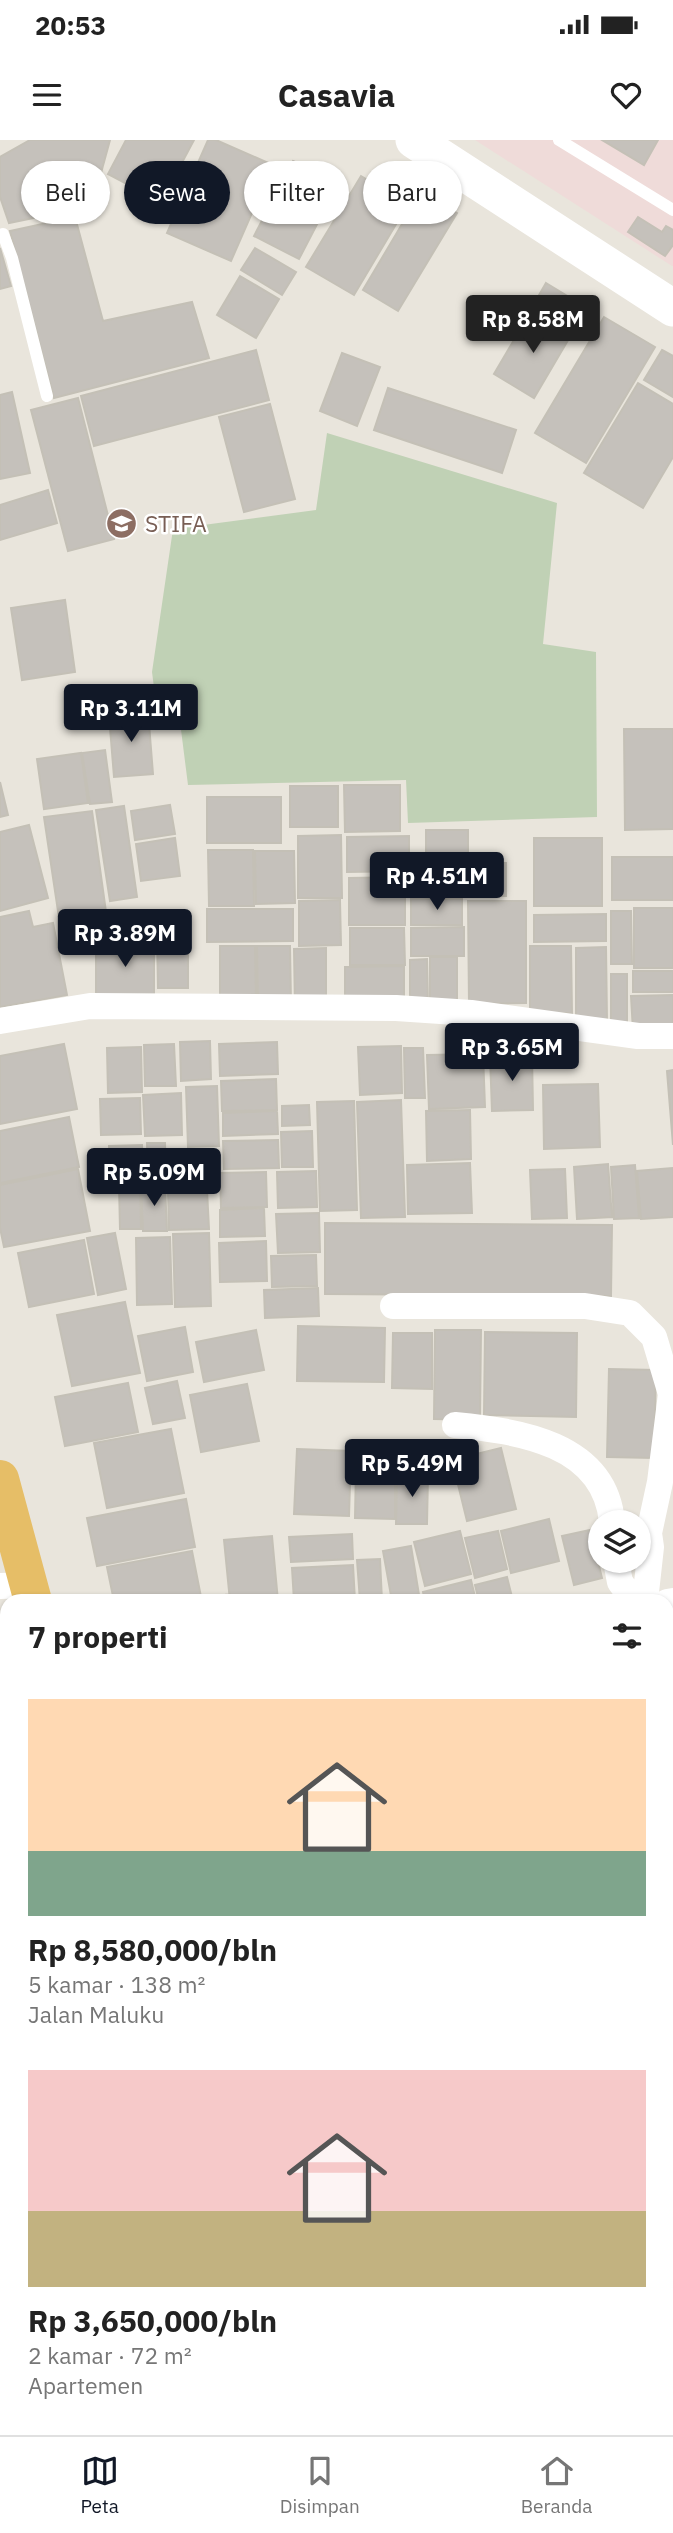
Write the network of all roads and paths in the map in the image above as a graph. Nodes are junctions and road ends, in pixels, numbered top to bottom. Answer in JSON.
{"nodes":[{"id":1,"x":414,"y":140,"type":"edge"},
{"id":2,"x":559,"y":140,"type":"edge"},
{"id":3,"x":673,"y":211,"type":"edge"},
{"id":4,"x":0,"y":235,"type":"edge"},
{"id":5,"x":671,"y":303,"type":"edge"},
{"id":6,"x":47,"y":396,"type":"dead end"},
{"id":7,"x":0,"y":1021,"type":"edge"},
{"id":8,"x":673,"y":1036,"type":"edge"},
{"id":9,"x":393,"y":1306,"type":"dead end"},
{"id":10,"x":455,"y":1425,"type":"dead end"},
{"id":11,"x":0,"y":1479,"type":"edge"},
{"id":12,"x":611,"y":1510,"type":"edge"},
{"id":13,"x":618,"y":1573,"type":"edge"},
{"id":14,"x":21,"y":1590,"type":"edge"},
{"id":15,"x":629,"y":1594,"type":"edge"},
{"id":16,"x":646,"y":1594,"type":"edge"}],
"edges":[{"from":1,"to":5,"type":"main road"},
{"from":2,"to":3,"type":"lane"},
{"from":4,"to":6,"type":"lane"},
{"from":7,"to":8,"type":"street"},
{"from":9,"to":16,"type":"street"},
{"from":10,"to":12,"type":"street"},
{"from":11,"to":14,"type":"highway"},
{"from":13,"to":15,"type":"street"}]}
